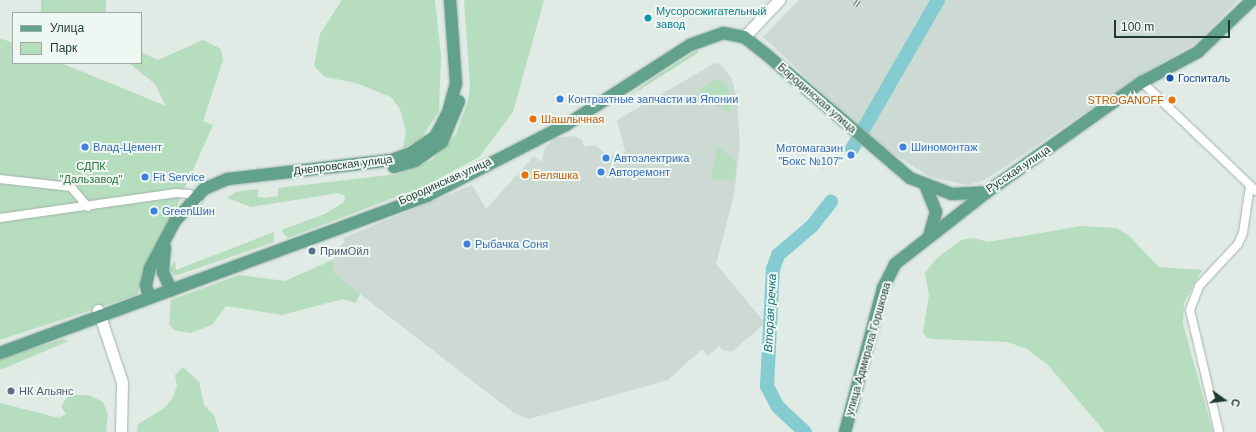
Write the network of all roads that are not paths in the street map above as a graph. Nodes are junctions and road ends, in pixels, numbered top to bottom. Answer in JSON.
{"nodes":[{"id":1,"x":450,"y":0,"type":"edge"},
{"id":2,"x":456,"y":0,"type":"edge"},
{"id":3,"x":779,"y":0,"type":"edge"},
{"id":4,"x":1252,"y":0,"type":"edge"},
{"id":5,"x":746,"y":35,"type":"junction"},
{"id":6,"x":1142,"y":82,"type":"junction"},
{"id":7,"x":866,"y":141,"type":"joint"},
{"id":8,"x":0,"y":179,"type":"edge"},
{"id":9,"x":926,"y":187,"type":"junction"},
{"id":10,"x":1253,"y":188,"type":"edge"},
{"id":11,"x":987,"y":192,"type":"junction"},
{"id":12,"x":196,"y":198,"type":"junction"},
{"id":13,"x":88,"y":207,"type":"junction"},
{"id":14,"x":0,"y":218,"type":"edge"},
{"id":15,"x":929,"y":236,"type":"junction"},
{"id":16,"x":170,"y":288,"type":"junction"},
{"id":17,"x":149,"y":296,"type":"junction"},
{"id":18,"x":100,"y":313,"type":"junction"},
{"id":19,"x":0,"y":346,"type":"edge"},
{"id":20,"x":0,"y":353,"type":"edge"},
{"id":21,"x":122,"y":432,"type":"edge"},
{"id":22,"x":844,"y":432,"type":"edge"},
{"id":23,"x":1219,"y":432,"type":"edge"}],
"edges":[{"from":1,"to":12,"type":"main road","name":"Днепровская улица"},
{"from":2,"to":12,"type":"main road","name":"Днепровская улица"},
{"from":3,"to":5,"type":"main road"},
{"from":4,"to":6,"type":"main road","name":"Русская улица"},
{"from":5,"to":7,"type":"main road","name":"Бородинская улица"},
{"from":5,"to":16,"type":"main road","name":"Бородинская улица"},
{"from":6,"to":10,"type":"street"},
{"from":6,"to":11,"type":"main road","name":"Русская улица"},
{"from":7,"to":9,"type":"main road","name":"Русская улица"},
{"from":8,"to":13,"type":"street"},
{"from":9,"to":11,"type":"main road","name":"Русская улица"},
{"from":9,"to":15,"type":"main road"},
{"from":10,"to":23,"type":"street"},
{"from":11,"to":15,"type":"main road","name":"улица Адмирала Горшкова"},
{"from":12,"to":13,"type":"street"},
{"from":12,"to":16,"type":"main road","name":"Днепровская улица"},
{"from":12,"to":17,"type":"main road","name":"Днепровская улица"},
{"from":13,"to":14,"type":"street"},
{"from":15,"to":22,"type":"main road","name":"улица Адмирала Горшкова"},
{"from":16,"to":17,"type":"main road","name":"Бородинская улица"},
{"from":17,"to":18,"type":"main road","name":"Бородинская улица"},
{"from":18,"to":19,"type":"main road"},
{"from":18,"to":20,"type":"main road"},
{"from":18,"to":21,"type":"main road"}]}
